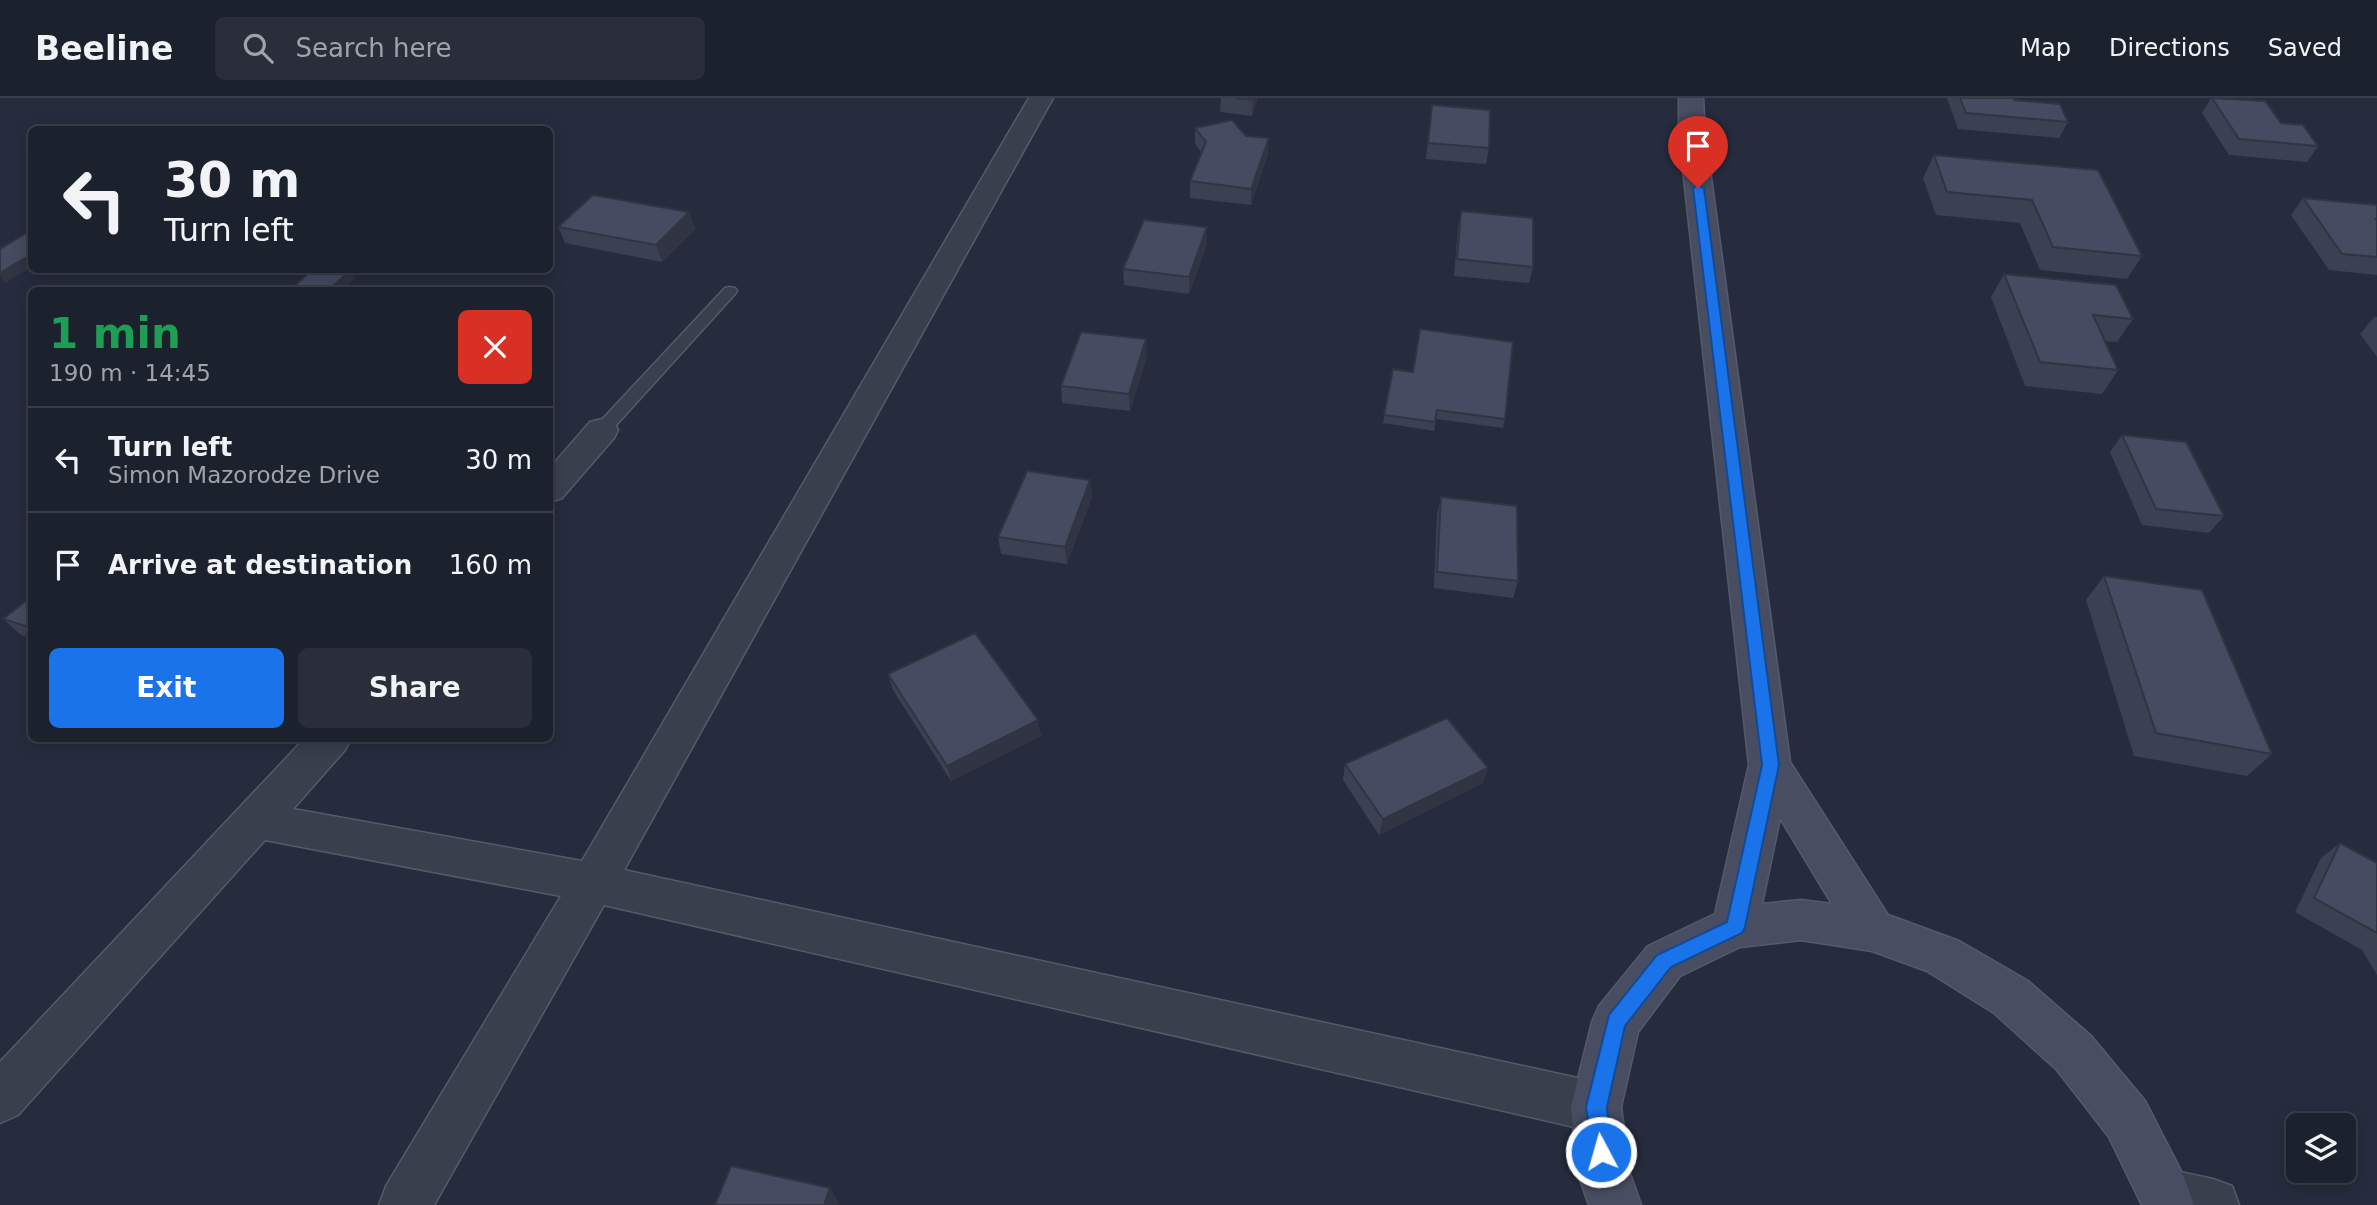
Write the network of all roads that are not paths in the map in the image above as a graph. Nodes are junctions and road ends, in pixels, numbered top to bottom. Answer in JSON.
{"nodes":[{"id":1,"x":1041,"y":98,"type":"edge"},
{"id":2,"x":1691,"y":98,"type":"edge"},
{"id":3,"x":730,"y":291,"type":"dead end"},
{"id":4,"x":602,"y":430,"type":"joint"},
{"id":5,"x":553,"y":487,"type":"edge"},
{"id":6,"x":327,"y":742,"type":"edge"},
{"id":7,"x":1770,"y":765,"type":"junction"},
{"id":8,"x":256,"y":820,"type":"junction"},
{"id":9,"x":593,"y":883,"type":"junction"},
{"id":10,"x":1735,"y":927,"type":"junction"},
{"id":11,"x":1872,"y":930,"type":"junction"},
{"id":12,"x":0,"y":1098,"type":"edge"},
{"id":13,"x":1597,"y":1107,"type":"junction"},
{"id":14,"x":2182,"y":1202,"type":"edge"},
{"id":15,"x":405,"y":1205,"type":"edge"},
{"id":16,"x":1615,"y":1205,"type":"edge"}],
"edges":[{"from":1,"to":9,"type":"street"},
{"from":2,"to":7,"type":"street"},
{"from":3,"to":4,"type":"lane"},
{"from":4,"to":5,"type":"street"},
{"from":6,"to":8,"type":"street"},
{"from":7,"to":10,"type":"street"},
{"from":7,"to":11,"type":"street"},
{"from":8,"to":9,"type":"street"},
{"from":8,"to":12,"type":"street"},
{"from":9,"to":13,"type":"street"},
{"from":9,"to":15,"type":"street"},
{"from":10,"to":11,"type":"street"},
{"from":10,"to":13,"type":"street"},
{"from":11,"to":14,"type":"street"},
{"from":13,"to":16,"type":"street"}]}
